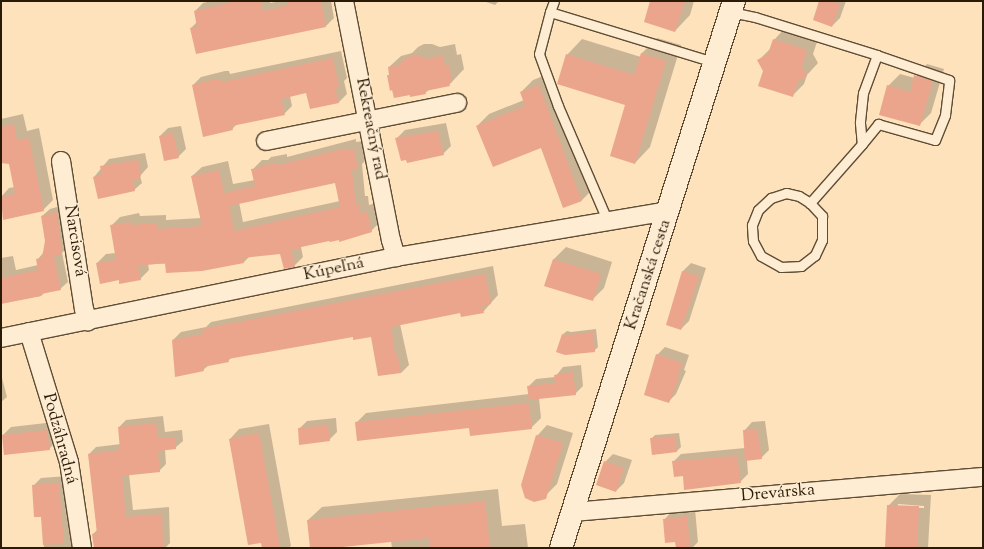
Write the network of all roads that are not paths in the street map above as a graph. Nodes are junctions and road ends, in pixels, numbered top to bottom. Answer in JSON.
{"nodes":[{"id":1,"x":344,"y":1,"type":"edge"},
{"id":2,"x":554,"y":1,"type":"edge"},
{"id":3,"x":732,"y":6,"type":"edge"},
{"id":4,"x":550,"y":12,"type":"junction"},
{"id":5,"x":877,"y":55,"type":"junction"},
{"id":6,"x":716,"y":62,"type":"junction"},
{"id":7,"x":457,"y":102,"type":"dead end"},
{"id":8,"x":369,"y":122,"type":"junction"},
{"id":9,"x":266,"y":141,"type":"dead end"},
{"id":10,"x":862,"y":144,"type":"junction"},
{"id":11,"x":61,"y":161,"type":"dead end"},
{"id":12,"x":810,"y":203,"type":"junction"},
{"id":13,"x":669,"y":211,"type":"junction"},
{"id":14,"x":608,"y":222,"type":"junction"},
{"id":15,"x":396,"y":257,"type":"junction"},
{"id":16,"x":88,"y":321,"type":"junction"},
{"id":17,"x":29,"y":332,"type":"junction"},
{"id":18,"x":1,"y":338,"type":"edge"},
{"id":19,"x":983,"y":477,"type":"edge"},
{"id":20,"x":573,"y":512,"type":"junction"},
{"id":21,"x":82,"y":548,"type":"edge"},
{"id":22,"x":562,"y":548,"type":"edge"}],
"edges":[{"from":1,"to":8,"type":"street","name":"Rekreačný rad"},
{"from":2,"to":4,"type":"lane"},
{"from":3,"to":5,"type":"lane"},
{"from":3,"to":6,"type":"street","name":"Kračanská cesta"},
{"from":4,"to":6,"type":"lane"},
{"from":4,"to":14,"type":"lane"},
{"from":5,"to":10,"type":"lane"},
{"from":5,"to":10,"type":"lane"},
{"from":6,"to":13,"type":"street","name":"Kračanská cesta"},
{"from":7,"to":8,"type":"street"},
{"from":8,"to":9,"type":"street"},
{"from":8,"to":15,"type":"street","name":"Rekreačný rad"},
{"from":10,"to":12,"type":"lane"},
{"from":11,"to":16,"type":"street","name":"Narcisová"},
{"from":12,"to":12,"type":"lane"},
{"from":13,"to":14,"type":"street","name":"Kúpeľná"},
{"from":13,"to":20,"type":"street","name":"Kračanská cesta"},
{"from":14,"to":15,"type":"street","name":"Kúpeľná"},
{"from":15,"to":16,"type":"street","name":"Kúpeľná"},
{"from":16,"to":17,"type":"street","name":"Kúpeľná"},
{"from":17,"to":18,"type":"street","name":"Kúpeľná"},
{"from":17,"to":21,"type":"street","name":"Podzáhradná"},
{"from":19,"to":20,"type":"street","name":"Drevárska"},
{"from":20,"to":22,"type":"street","name":"Kračanská cesta"}]}
